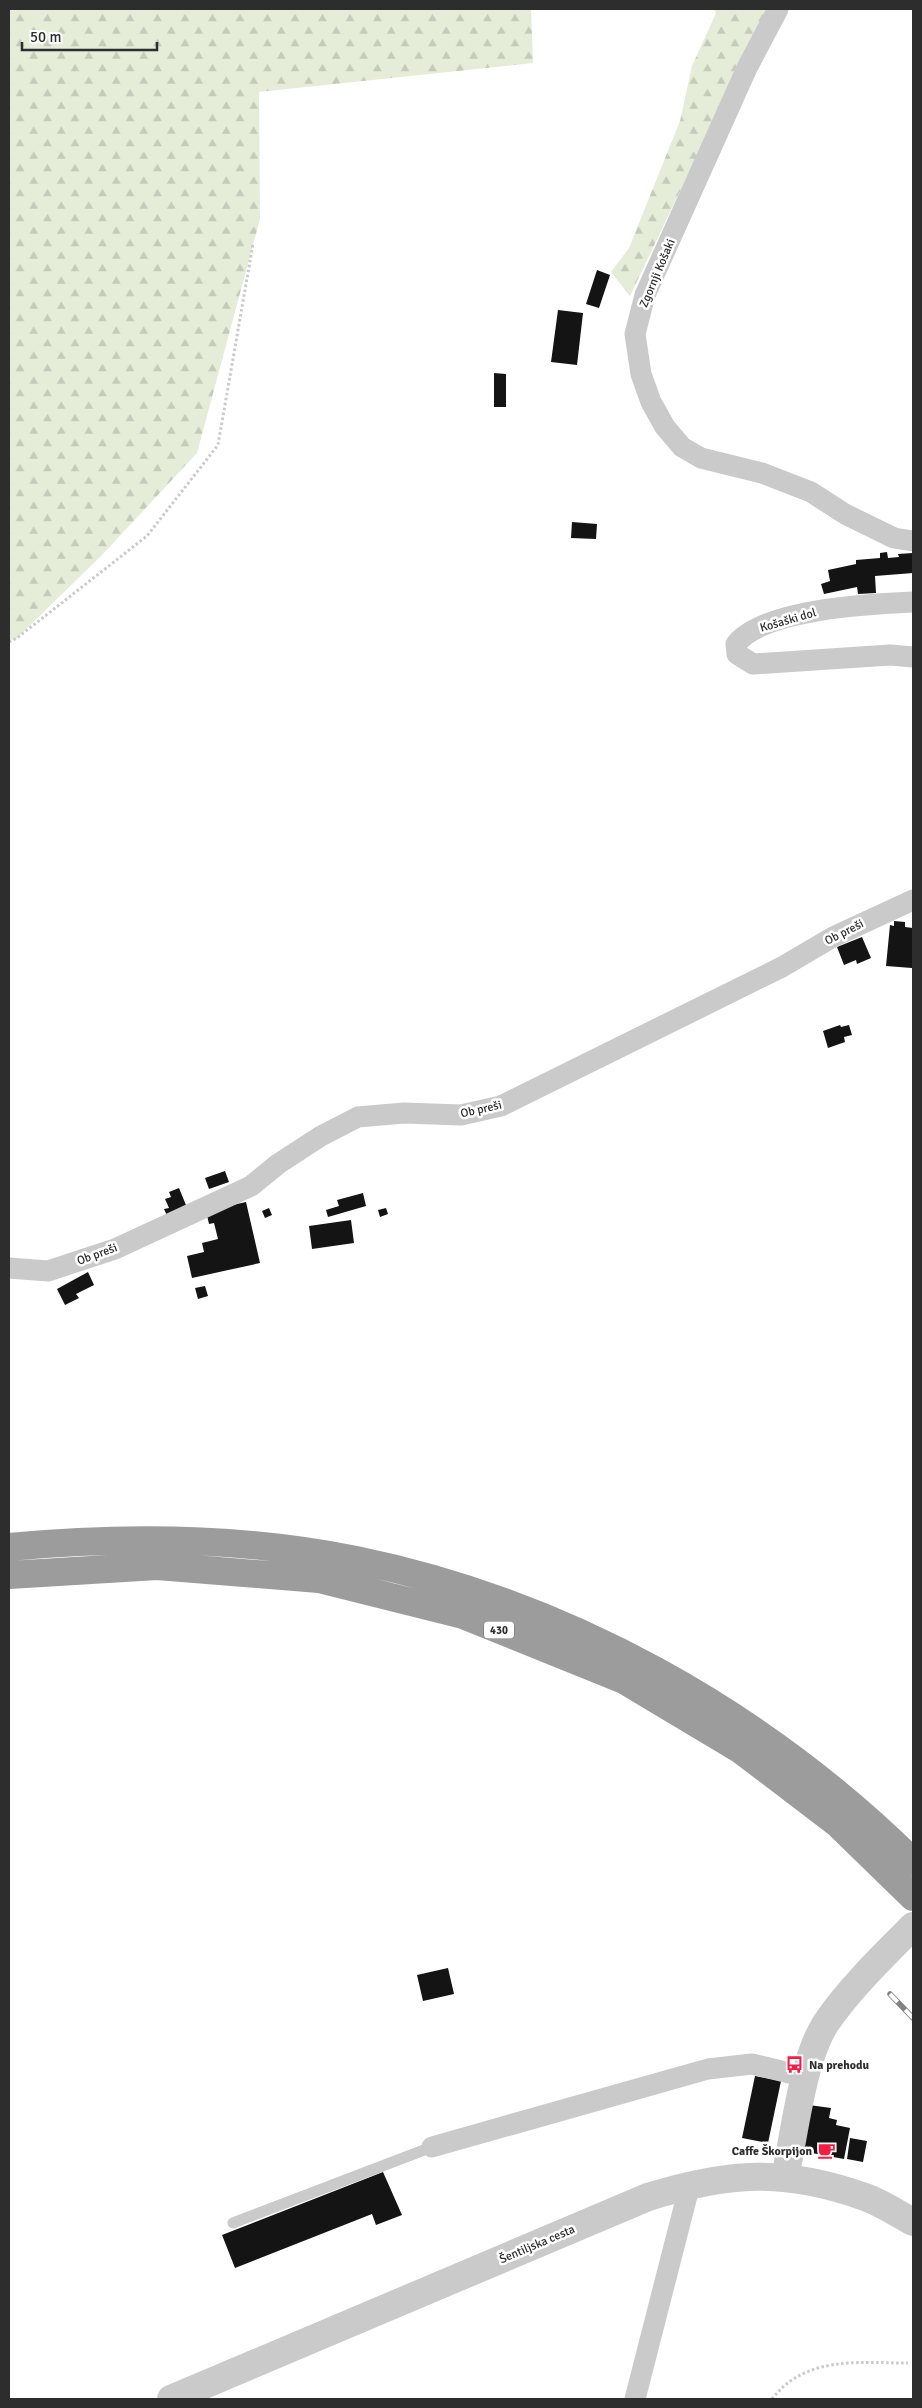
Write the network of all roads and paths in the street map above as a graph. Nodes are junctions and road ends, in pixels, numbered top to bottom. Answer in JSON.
{"nodes":[{"id":1,"x":778,"y":9,"type":"edge"},
{"id":2,"x":253,"y":244,"type":"dead end"},
{"id":3,"x":913,"y":541,"type":"edge"},
{"id":4,"x":913,"y":602,"type":"edge"},
{"id":5,"x":9,"y":642,"type":"edge"},
{"id":6,"x":913,"y":657,"type":"edge"},
{"id":7,"x":913,"y":900,"type":"edge"},
{"id":8,"x":9,"y":1268,"type":"edge"},
{"id":9,"x":9,"y":1547,"type":"edge"},
{"id":10,"x":9,"y":1575,"type":"edge"},
{"id":11,"x":913,"y":1862,"type":"edge"},
{"id":12,"x":913,"y":1896,"type":"edge"},
{"id":13,"x":913,"y":1926,"type":"edge"},
{"id":14,"x":806,"y":2077,"type":"junction"},
{"id":15,"x":432,"y":2147,"type":"joint"},
{"id":16,"x":786,"y":2177,"type":"junction"},
{"id":17,"x":690,"y":2184,"type":"junction"},
{"id":18,"x":233,"y":2222,"type":"dead end"},
{"id":19,"x":913,"y":2222,"type":"edge"},
{"id":20,"x":908,"y":2363,"type":"dead end"},
{"id":21,"x":171,"y":2399,"type":"edge"},
{"id":22,"x":634,"y":2399,"type":"edge"},
{"id":23,"x":772,"y":2399,"type":"edge"}],
"edges":[{"from":1,"to":3,"type":"street","name":"Zgornji Košaki"},
{"from":2,"to":5,"type":"path"},
{"from":4,"to":6,"type":"street","name":"Košaški dol"},
{"from":7,"to":8,"type":"street","name":"Ob preši"},
{"from":9,"to":11,"type":"highway","number":"430"},
{"from":10,"to":12,"type":"highway","number":"430"},
{"from":13,"to":14,"type":"street"},
{"from":14,"to":15,"type":"street"},
{"from":14,"to":16,"type":"street"},
{"from":15,"to":18,"type":"lane"},
{"from":16,"to":17,"type":"street","name":"Šentiljska cesta"},
{"from":16,"to":19,"type":"street","name":"Šentiljska cesta"},
{"from":17,"to":21,"type":"street","name":"Šentiljska cesta"},
{"from":17,"to":22,"type":"street"},
{"from":20,"to":23,"type":"path"}]}
